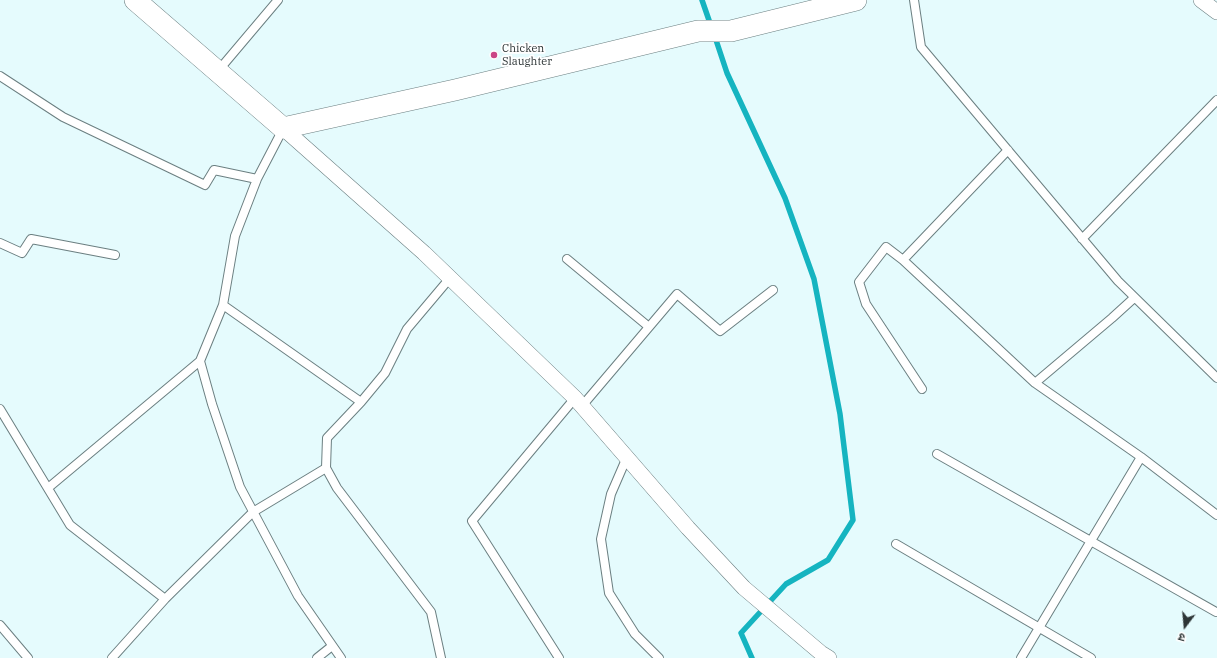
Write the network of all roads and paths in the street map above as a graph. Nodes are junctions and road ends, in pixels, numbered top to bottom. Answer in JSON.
{"nodes":[{"id":1,"x":136,"y":0,"type":"edge"},
{"id":2,"x":278,"y":0,"type":"edge"},
{"id":3,"x":856,"y":0,"type":"edge"},
{"id":4,"x":914,"y":0,"type":"edge"},
{"id":5,"x":1201,"y":0,"type":"edge"},
{"id":6,"x":1217,"y":12,"type":"edge"},
{"id":7,"x":218,"y":72,"type":"junction"},
{"id":8,"x":0,"y":76,"type":"edge"},
{"id":9,"x":1217,"y":100,"type":"edge"},
{"id":10,"x":283,"y":128,"type":"junction"},
{"id":11,"x":1008,"y":150,"type":"junction"},
{"id":12,"x":257,"y":179,"type":"junction"},
{"id":13,"x":1082,"y":239,"type":"junction"},
{"id":14,"x":0,"y":243,"type":"edge"},
{"id":15,"x":115,"y":255,"type":"dead end"},
{"id":16,"x":566,"y":259,"type":"dead end"},
{"id":17,"x":903,"y":260,"type":"junction"},
{"id":18,"x":450,"y":278,"type":"junction"},
{"id":19,"x":773,"y":290,"type":"dead end"},
{"id":20,"x":1134,"y":298,"type":"junction"},
{"id":21,"x":223,"y":305,"type":"junction"},
{"id":22,"x":649,"y":327,"type":"junction"},
{"id":23,"x":200,"y":361,"type":"junction"},
{"id":24,"x":1217,"y":378,"type":"edge"},
{"id":25,"x":1035,"y":383,"type":"junction"},
{"id":26,"x":922,"y":389,"type":"dead end"},
{"id":27,"x":361,"y":402,"type":"junction"},
{"id":28,"x":578,"y":402,"type":"junction"},
{"id":29,"x":0,"y":409,"type":"edge"},
{"id":30,"x":937,"y":454,"type":"dead end"},
{"id":31,"x":627,"y":457,"type":"junction"},
{"id":32,"x":1140,"y":457,"type":"junction"},
{"id":33,"x":326,"y":468,"type":"junction"},
{"id":34,"x":48,"y":488,"type":"junction"},
{"id":35,"x":253,"y":512,"type":"junction"},
{"id":36,"x":1217,"y":515,"type":"edge"},
{"id":37,"x":1091,"y":541,"type":"junction"},
{"id":38,"x":896,"y":544,"type":"dead end"},
{"id":39,"x":165,"y":600,"type":"junction"},
{"id":40,"x":1216,"y":612,"type":"edge"},
{"id":41,"x":0,"y":625,"type":"edge"},
{"id":42,"x":1039,"y":627,"type":"junction"},
{"id":43,"x":332,"y":646,"type":"junction"},
{"id":44,"x":28,"y":658,"type":"edge"},
{"id":45,"x":112,"y":658,"type":"edge"},
{"id":46,"x":316,"y":658,"type":"edge"},
{"id":47,"x":341,"y":658,"type":"edge"},
{"id":48,"x":441,"y":658,"type":"edge"},
{"id":49,"x":559,"y":658,"type":"edge"},
{"id":50,"x":659,"y":658,"type":"edge"},
{"id":51,"x":829,"y":658,"type":"edge"},
{"id":52,"x":1021,"y":658,"type":"edge"},
{"id":53,"x":1091,"y":658,"type":"edge"}],
"edges":[{"from":1,"to":7,"type":"street"},
{"from":2,"to":7,"type":"lane"},
{"from":3,"to":10,"type":"street"},
{"from":4,"to":11,"type":"lane"},
{"from":5,"to":6,"type":"street"},
{"from":7,"to":10,"type":"street"},
{"from":8,"to":12,"type":"lane"},
{"from":9,"to":13,"type":"lane"},
{"from":10,"to":12,"type":"lane"},
{"from":10,"to":18,"type":"street"},
{"from":11,"to":13,"type":"lane"},
{"from":11,"to":17,"type":"lane"},
{"from":12,"to":21,"type":"lane"},
{"from":13,"to":20,"type":"lane"},
{"from":14,"to":15,"type":"lane"},
{"from":16,"to":22,"type":"lane"},
{"from":17,"to":25,"type":"lane"},
{"from":17,"to":26,"type":"lane"},
{"from":18,"to":27,"type":"lane"},
{"from":18,"to":28,"type":"street"},
{"from":19,"to":22,"type":"lane"},
{"from":20,"to":24,"type":"lane"},
{"from":20,"to":25,"type":"lane"},
{"from":21,"to":23,"type":"lane"},
{"from":21,"to":27,"type":"lane"},
{"from":22,"to":28,"type":"lane"},
{"from":23,"to":34,"type":"lane"},
{"from":23,"to":35,"type":"lane"},
{"from":25,"to":32,"type":"lane"},
{"from":27,"to":33,"type":"lane"},
{"from":28,"to":31,"type":"street"},
{"from":28,"to":49,"type":"lane"},
{"from":29,"to":34,"type":"lane"},
{"from":30,"to":37,"type":"lane"},
{"from":31,"to":50,"type":"lane"},
{"from":31,"to":51,"type":"street"},
{"from":32,"to":36,"type":"lane"},
{"from":32,"to":37,"type":"lane"},
{"from":33,"to":35,"type":"lane"},
{"from":33,"to":48,"type":"lane"},
{"from":34,"to":39,"type":"lane"},
{"from":35,"to":39,"type":"lane"},
{"from":35,"to":43,"type":"lane"},
{"from":37,"to":40,"type":"lane"},
{"from":37,"to":42,"type":"lane"},
{"from":38,"to":42,"type":"lane"},
{"from":39,"to":45,"type":"lane"},
{"from":41,"to":44,"type":"lane"},
{"from":42,"to":52,"type":"lane"},
{"from":42,"to":53,"type":"lane"},
{"from":43,"to":46,"type":"lane"},
{"from":43,"to":47,"type":"lane"}]}
